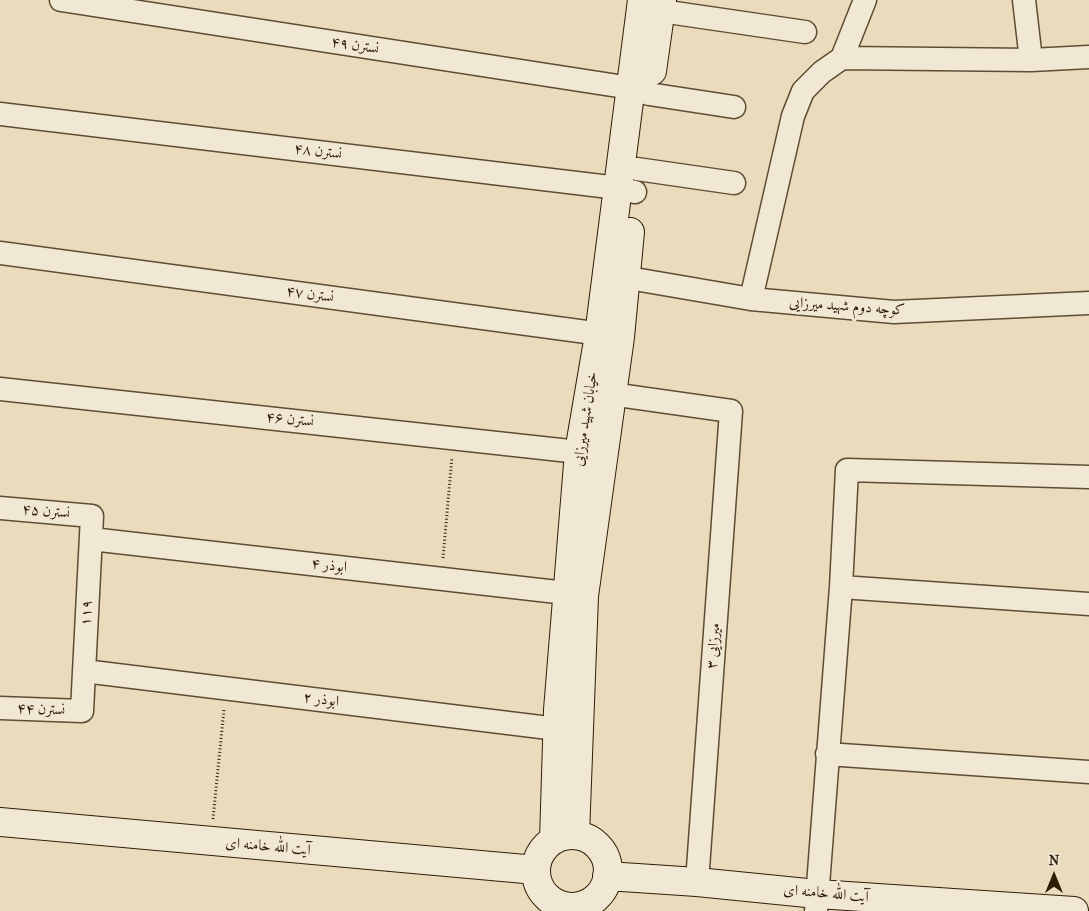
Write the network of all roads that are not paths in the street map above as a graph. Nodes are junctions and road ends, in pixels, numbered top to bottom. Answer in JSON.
{"nodes":[{"id":1,"x":61,"y":0,"type":"edge"},
{"id":2,"x":865,"y":0,"type":"edge"},
{"id":3,"x":1024,"y":0,"type":"edge"},
{"id":4,"x":655,"y":4,"type":"edge"},
{"id":5,"x":804,"y":32,"type":"dead end"},
{"id":6,"x":842,"y":58,"type":"junction"},
{"id":7,"x":1089,"y":58,"type":"edge"},
{"id":8,"x":1031,"y":60,"type":"junction"},
{"id":9,"x":640,"y":91,"type":"junction"},
{"id":10,"x":734,"y":107,"type":"dead end"},
{"id":11,"x":0,"y":114,"type":"edge"},
{"id":12,"x":630,"y":183,"type":"junction"},
{"id":13,"x":734,"y":183,"type":"dead end"},
{"id":14,"x":0,"y":253,"type":"edge"},
{"id":15,"x":617,"y":276,"type":"junction"},
{"id":16,"x":751,"y":299,"type":"junction"},
{"id":17,"x":1089,"y":303,"type":"edge"},
{"id":18,"x":609,"y":336,"type":"junction"},
{"id":19,"x":0,"y":390,"type":"edge"},
{"id":20,"x":611,"y":394,"type":"junction"},
{"id":21,"x":579,"y":452,"type":"junction"},
{"id":22,"x":1089,"y":477,"type":"edge"},
{"id":23,"x":0,"y":508,"type":"edge"},
{"id":24,"x":92,"y":516,"type":"joint"},
{"id":25,"x":91,"y":539,"type":"junction"},
{"id":26,"x":841,"y":587,"type":"junction"},
{"id":27,"x":566,"y":593,"type":"junction"},
{"id":28,"x":1089,"y":604,"type":"edge"},
{"id":29,"x":84,"y":671,"type":"junction"},
{"id":30,"x":0,"y":708,"type":"edge"},
{"id":31,"x":82,"y":711,"type":"joint"},
{"id":32,"x":557,"y":729,"type":"junction"},
{"id":33,"x":827,"y":754,"type":"junction"},
{"id":34,"x":1089,"y":772,"type":"edge"},
{"id":35,"x":0,"y":822,"type":"edge"},
{"id":36,"x":564,"y":837,"type":"junction"},
{"id":37,"x":536,"y":870,"type":"junction"},
{"id":38,"x":607,"y":876,"type":"junction"},
{"id":39,"x":698,"y":882,"type":"junction"},
{"id":40,"x":816,"y":902,"type":"edge"},
{"id":41,"x":569,"y":909,"type":"edge"},
{"id":42,"x":1074,"y":911,"type":"edge"}],
"edges":[{"from":1,"to":9,"type":"street","name":"نسترن ۴۹"},
{"from":2,"to":6,"type":"street"},
{"from":3,"to":8,"type":"street"},
{"from":4,"to":5,"type":"street"},
{"from":4,"to":9,"type":"street","name":"خیابان شهید میرزایی"},
{"from":6,"to":8,"type":"street"},
{"from":6,"to":16,"type":"street"},
{"from":7,"to":8,"type":"street"},
{"from":9,"to":10,"type":"street","name":"نسترن ۴۹"},
{"from":9,"to":12,"type":"street","name":"خیابان شهید میرزایی"},
{"from":11,"to":12,"type":"street","name":"نسترن ۴۸"},
{"from":12,"to":13,"type":"street","name":"نسترن ۴۸"},
{"from":12,"to":15,"type":"street","name":"خیابان شهید میرزایی"},
{"from":14,"to":18,"type":"street","name":"نسترن ۴۷"},
{"from":15,"to":16,"type":"street","name":"کوچه دوم شهید میرزایی"},
{"from":15,"to":18,"type":"street","name":"خیابان شهید میرزایی"},
{"from":16,"to":17,"type":"street","name":"کوچه دوم شهید میرزایی"},
{"from":18,"to":20,"type":"street","name":"خیابان شهید میرزایی"},
{"from":18,"to":21,"type":"street","name":"خیابان شهید میرزایی"},
{"from":19,"to":21,"type":"street","name":"نسترن ۴۶"},
{"from":20,"to":36,"type":"street","name":"خیابان شهید میرزایی"},
{"from":20,"to":39,"type":"street","name":"میرزایی ۳"},
{"from":21,"to":27,"type":"street","name":"خیابان شهید میرزایی"},
{"from":22,"to":26,"type":"street"},
{"from":23,"to":24,"type":"street","name":"نسترن ۴۵"},
{"from":24,"to":25,"type":"street","name":"۱۱۹"},
{"from":25,"to":27,"type":"street","name":"ابوذر ۴"},
{"from":25,"to":29,"type":"street","name":"۱۱۹"},
{"from":26,"to":28,"type":"street"},
{"from":26,"to":33,"type":"street"},
{"from":27,"to":32,"type":"street","name":"خیابان شهید میرزایی"},
{"from":29,"to":31,"type":"street","name":"۱۱۹"},
{"from":29,"to":32,"type":"street","name":"ابوذر ۲"},
{"from":30,"to":31,"type":"street","name":"نسترن ۴۴"},
{"from":32,"to":36,"type":"street","name":"خیابان شهید میرزایی"},
{"from":33,"to":34,"type":"street"},
{"from":33,"to":40,"type":"street"},
{"from":35,"to":37,"type":"street","name":"آیت الله خامنه ای"},
{"from":36,"to":37,"type":"street"},
{"from":36,"to":38,"type":"street"},
{"from":37,"to":41,"type":"street"},
{"from":38,"to":39,"type":"street","name":"آیت الله خامنه ای"},
{"from":38,"to":41,"type":"street"},
{"from":39,"to":40,"type":"street","name":"آیت الله خامنه ای"},
{"from":40,"to":42,"type":"street","name":"آیت الله خامنه ای"}]}
